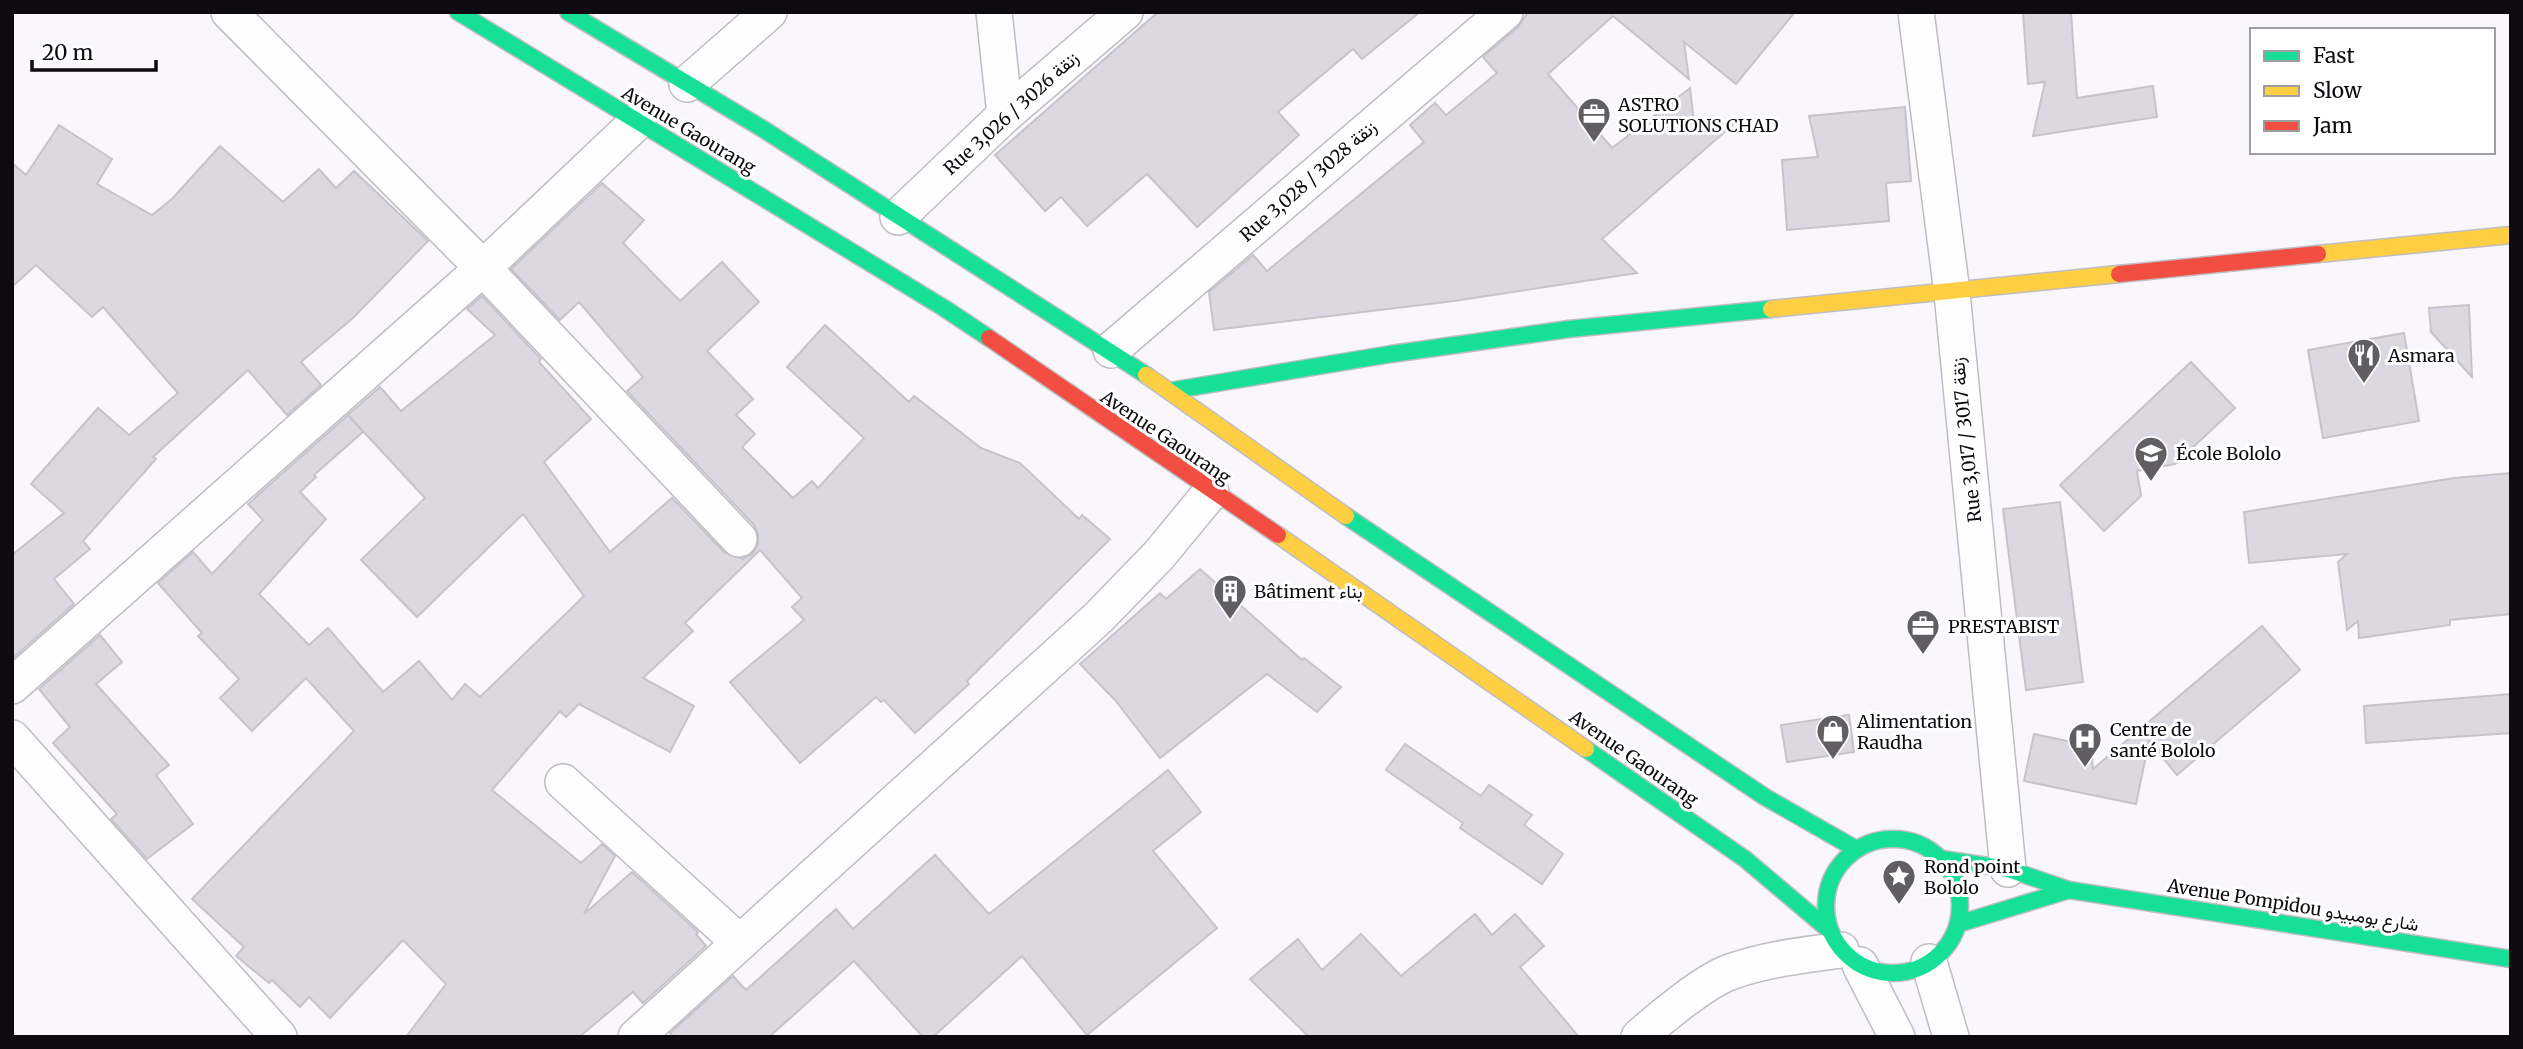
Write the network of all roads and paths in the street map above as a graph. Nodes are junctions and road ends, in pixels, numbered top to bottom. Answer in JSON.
{"nodes":[{"id":1,"x":229,"y":12,"type":"edge"},
{"id":2,"x":458,"y":12,"type":"edge"},
{"id":3,"x":568,"y":12,"type":"edge"},
{"id":4,"x":769,"y":12,"type":"edge"},
{"id":5,"x":994,"y":12,"type":"edge"},
{"id":6,"x":1125,"y":12,"type":"edge"},
{"id":7,"x":1505,"y":12,"type":"edge"},
{"id":8,"x":1916,"y":12,"type":"edge"},
{"id":9,"x":687,"y":84,"type":"junction"},
{"id":10,"x":1005,"y":115,"type":"junction"},
{"id":11,"x":638,"y":121,"type":"junction"},
{"id":12,"x":898,"y":217,"type":"junction"},
{"id":13,"x":2511,"y":235,"type":"edge"},
{"id":14,"x":483,"y":268,"type":"junction"},
{"id":15,"x":1952,"y":293,"type":"junction"},
{"id":16,"x":1111,"y":350,"type":"junction"},
{"id":17,"x":1169,"y":391,"type":"junction"},
{"id":18,"x":1211,"y":492,"type":"junction"},
{"id":19,"x":739,"y":539,"type":"dead end"},
{"id":20,"x":12,"y":686,"type":"edge"},
{"id":21,"x":12,"y":738,"type":"edge"},
{"id":22,"x":562,"y":782,"type":"dead end"},
{"id":23,"x":1856,"y":849,"type":"junction"},
{"id":24,"x":1942,"y":859,"type":"junction"},
{"id":25,"x":2008,"y":869,"type":"junction"},
{"id":26,"x":2069,"y":890,"type":"junction"},
{"id":27,"x":1958,"y":924,"type":"junction"},
{"id":28,"x":739,"y":942,"type":"junction"},
{"id":29,"x":1843,"y":948,"type":"junction"},
{"id":30,"x":2511,"y":959,"type":"edge"},
{"id":31,"x":1929,"y":962,"type":"junction"},
{"id":32,"x":279,"y":1037,"type":"edge"},
{"id":33,"x":636,"y":1037,"type":"edge"},
{"id":34,"x":1639,"y":1037,"type":"edge"},
{"id":35,"x":1897,"y":1037,"type":"edge"},
{"id":36,"x":1951,"y":1037,"type":"edge"}],
"edges":[{"from":1,"to":14,"type":"street"},
{"from":2,"to":11,"type":"main road","name":"Avenue Gaourang"},
{"from":3,"to":9,"type":"main road"},
{"from":4,"to":9,"type":"street"},
{"from":5,"to":10,"type":"street"},
{"from":6,"to":10,"type":"street","name":"Rue 3,026 / زنقة 3026"},
{"from":7,"to":16,"type":"street","name":"Rue 3,028 / زنقة 3028"},
{"from":8,"to":15,"type":"street","name":"Rue 3,017 / زنقة 3017"},
{"from":9,"to":12,"type":"main road"},
{"from":10,"to":12,"type":"street","name":"Rue 3,026 / زنقة 3026"},
{"from":11,"to":14,"type":"street"},
{"from":11,"to":18,"type":"main road","name":"Avenue Gaourang"},
{"from":12,"to":16,"type":"main road"},
{"from":13,"to":15,"type":"main road"},
{"from":14,"to":19,"type":"street"},
{"from":14,"to":20,"type":"street"},
{"from":15,"to":17,"type":"main road"},
{"from":15,"to":25,"type":"street","name":"Rue 3,017 / زنقة 3017"},
{"from":16,"to":17,"type":"main road"},
{"from":17,"to":23,"type":"main road"},
{"from":18,"to":28,"type":"street"},
{"from":18,"to":29,"type":"main road","name":"Avenue Gaourang"},
{"from":21,"to":32,"type":"street"},
{"from":22,"to":28,"type":"street"},
{"from":23,"to":24,"type":"main road"},
{"from":23,"to":29,"type":"main road"},
{"from":24,"to":25,"type":"main road","name":"Avenue Pompidou شارع بومبيدو"},
{"from":24,"to":27,"type":"main road"},
{"from":25,"to":26,"type":"main road","name":"Avenue Pompidou شارع بومبيدو"},
{"from":26,"to":27,"type":"main road"},
{"from":26,"to":30,"type":"main road","name":"Avenue Pompidou شارع بومبيدو"},
{"from":27,"to":31,"type":"main road"},
{"from":28,"to":33,"type":"street"},
{"from":29,"to":31,"type":"main road"},
{"from":29,"to":34,"type":"street"},
{"from":29,"to":35,"type":"street"},
{"from":31,"to":36,"type":"street"}]}
